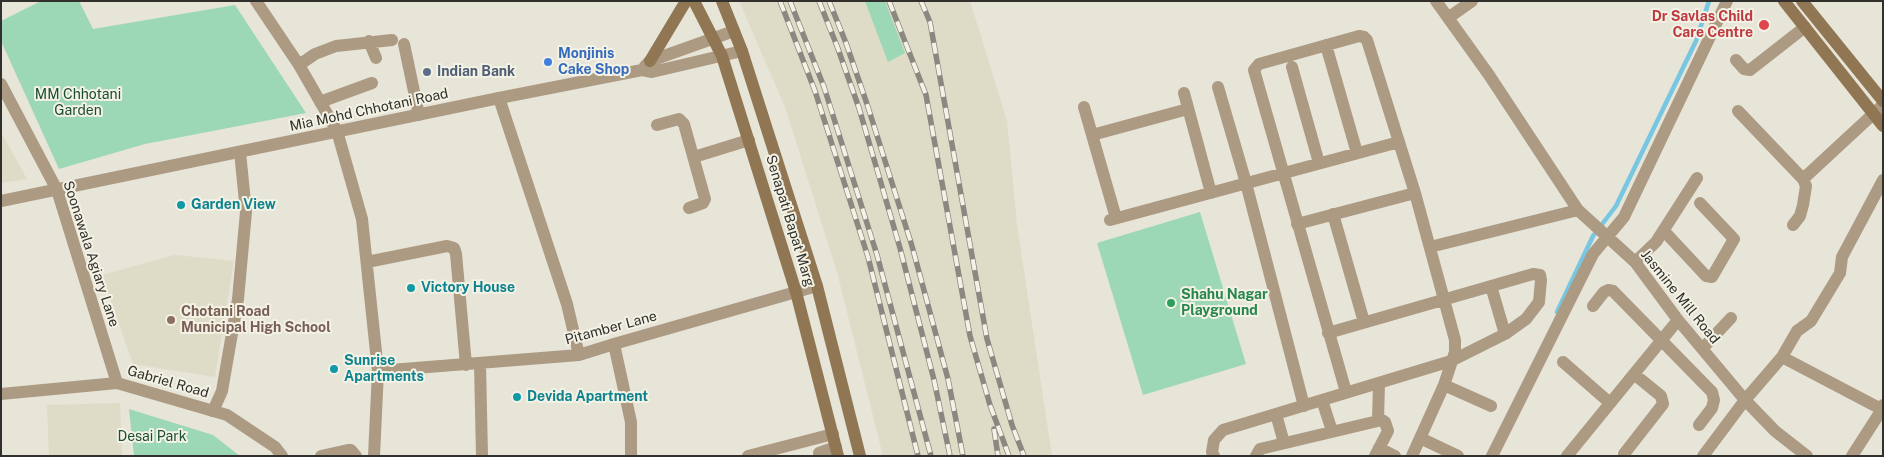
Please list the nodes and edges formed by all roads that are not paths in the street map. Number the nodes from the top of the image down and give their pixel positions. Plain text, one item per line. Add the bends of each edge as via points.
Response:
1 (256, 1) edge
2 (686, 1) edge
3 (694, 1) edge
4 (722, 1) edge
5 (1436, 1) edge
6 (1472, 1) edge
7 (1727, 1) edge
8 (1784, 1) edge
9 (1802, 1) edge
10 (1448, 18) junction
11 (1806, 28) junction
12 (734, 31) junction
13 (714, 38) junction
14 (369, 41) junction
15 (1326, 45) junction
16 (742, 51) junction
17 (722, 56) junction
18 (376, 58) dead end
19 (1736, 60) dead end
20 (299, 65) junction
21 (646, 66) junction
22 (1292, 67) dead end
23 (372, 83) dead end
24 (1, 84) edge
25 (1218, 87) dead end
26 (1184, 93) dead end
27 (499, 98) junction
28 (1883, 101) edge
29 (320, 102) junction
30 (1084, 107) dead end
31 (1188, 109) junction
32 (1878, 109) edge
33 (1738, 112) dead end
34 (419, 115) junction
35 (657, 125) dead end
36 (1883, 126) edge
37 (338, 131) junction
38 (1092, 135) junction
39 (749, 140) junction
40 (1399, 142) junction
41 (240, 152) junction
42 (1357, 153) junction
43 (694, 157) junction
44 (1319, 163) junction
45 (779, 167) junction
46 (1283, 173) junction
47 (759, 174) junction
48 (1697, 178) dead end
49 (1803, 179) junction
50 (1883, 180) edge
51 (1246, 183) junction
52 (57, 190) junction
53 (1211, 192) junction
54 (1415, 193) junction
55 (1, 201) edge
56 (1700, 203) dead end
57 (689, 208) dead end
58 (1578, 210) junction
59 (1333, 214) junction
60 (1297, 224) junction
61 (1793, 225) dead end
62 (1664, 231) junction
63 (1607, 238) junction
64 (1430, 247) junction
65 (366, 262) junction
66 (1635, 262) junction
67 (817, 286) junction
68 (1491, 286) junction
69 (796, 292) junction
70 (1443, 300) junction
71 (1594, 306) dead end
72 (1731, 318) dead end
73 (1678, 320) junction
74 (1364, 322) junction
75 (1328, 333) junction
76 (1505, 334) junction
77 (1661, 341) junction
78 (614, 344) junction
79 (1703, 348) junction
80 (579, 355) junction
81 (1782, 357) junction
82 (1451, 361) junction
83 (1564, 362) dead end
84 (480, 364) junction
85 (466, 365) junction
86 (378, 371) junction
87 (1634, 374) junction
88 (116, 383) junction
89 (1379, 383) junction
90 (1444, 385) junction
91 (1346, 392) junction
92 (1, 394) edge
93 (1322, 400) junction
94 (1746, 400) junction
95 (1610, 403) junction
96 (1304, 406) junction
97 (1491, 406) dead end
98 (1882, 408) edge
99 (213, 411) junction
100 (1276, 414) junction
101 (1378, 420) junction
102 (1699, 425) dead end
103 (1332, 432) junction
104 (832, 434) junction
105 (1420, 438) junction
106 (1284, 443) junction
107 (782, 452) edge
108 (837, 452) edge
109 (1377, 452) edge
110 (819, 453) dead end
111 (1624, 454) dead end
112 (282, 456) edge
113 (321, 456) edge
114 (356, 456) edge
115 (374, 456) edge
116 (482, 456) edge
117 (631, 456) edge
118 (748, 456) edge
119 (860, 456) edge
120 (1214, 456) edge
121 (1256, 456) edge
122 (1395, 456) edge
123 (1412, 456) edge
124 (1458, 456) edge
125 (1492, 456) edge
126 (1567, 456) edge
127 (1703, 456) edge
128 (1807, 456) edge
129 (1852, 456) edge

1 - 20 street
2 - 21 main road
3 - 13 main road, Senapati Bapat Marg
4 - 12 main road, Senapati Bapat Marg
5 - 10 street, Jasmine Mill Road
6 - 10 street
7 - 63 street via 1624,217
8 - 11 main road
9 - 28 main road
10 - 58 street, Jasmine Mill Road via 1489,74
11 - 19 street via 1750,70 1744,69
11 - 32 main road
12 - 13 street
12 - 16 main road, Senapati Bapat Marg
13 - 17 main road, Senapati Bapat Marg
13 - 21 street
14 - 18 street
14 - 20 street via 324,50
14 - 34 street via 398,42
15 - 40 street via 1359,36 1367,40
15 - 42 street
15 - 46 street via 1259,64 1254,70
16 - 17 street, Mia Mohd Chhotani Road
16 - 45 main road, Senapati Bapat Marg
17 - 21 street, Mia Mohd Chhotani Road via 652,72
17 - 39 main road, Senapati Bapat Marg
20 - 29 street
21 - 27 street, Mia Mohd Chhotani Road
22 - 44 street
23 - 29 street
24 - 52 street, Soonawala Agiary Lane
25 - 51 street
26 - 31 street
27 - 34 street, Mia Mohd Chhotani Road
27 - 80 street via 567,304
29 - 37 street
30 - 38 street
31 - 38 street
31 - 53 street
32 - 36 main road
32 - 49 street
33 - 49 street
34 - 37 street, Mia Mohd Chhotani Road
35 - 43 street via 682,121
37 - 41 street, Mia Mohd Chhotani Road
37 - 65 street via 362,219
38 - 53 street via 1113,219
39 - 43 street
39 - 47 main road, Senapati Bapat Marg
40 - 42 street
40 - 54 street
41 - 52 street, Mia Mohd Chhotani Road
41 - 99 street via 246,212 238,299 222,391
42 - 44 street
43 - 57 street via 705,199 703,203
44 - 46 street
45 - 47 main road
45 - 67 main road, Senapati Bapat Marg
46 - 51 street
46 - 60 street
47 - 69 main road, Senapati Bapat Marg
48 - 62 street
49 - 61 street via 1806,186 1803,205
50 - 81 street via 1842,256 1840,273 1811,321 1797,331
51 - 53 street
51 - 96 street
52 - 55 street, Mia Mohd Chhotani Road
52 - 88 street, Soonawala Agiary Lane
54 - 59 street
54 - 64 street
56 - 62 street via 1734,239 1712,277 1706,276
58 - 63 street, Jasmine Mill Road
58 - 64 street
59 - 60 street
59 - 74 street
60 - 75 street
62 - 66 street
63 - 66 street, Jasmine Mill Road
63 - 125 street via 1593,254
64 - 70 street
65 - 85 street via 447,246 454,248
65 - 86 street
66 - 73 street, Jasmine Mill Road
67 - 69 street, Pitamber Lane
67 - 119 main road, Senapati Bapat Marg
68 - 70 street
68 - 76 street
68 - 76 street via 1532,274 1540,275 1539,302 1526,319
69 - 78 street, Pitamber Lane
69 - 104 main road, Senapati Bapat Marg
70 - 74 street
70 - 82 street via 1455,340
71 - 77 street via 1604,292 1613,290
72 - 79 street
73 - 77 street
73 - 79 street, Jasmine Mill Road
74 - 75 street
75 - 91 street
76 - 82 street
77 - 87 street
77 - 102 street via 1715,396 1712,408
78 - 80 street, Pitamber Lane
78 - 117 street via 632,422
79 - 94 street, Jasmine Mill Road
80 - 84 street, Pitamber Lane
81 - 94 street
81 - 98 street
82 - 89 street
82 - 90 street
83 - 95 street
84 - 85 street, Pitamber Lane
84 - 116 street
85 - 86 street, Pitamber Lane
86 - 115 street
87 - 95 street
87 - 111 street via 1661,396 1663,404
88 - 92 street, Gabriel Road
88 - 99 street, Gabriel Road
89 - 91 street
89 - 101 street
90 - 97 street
90 - 105 street
91 - 93 street
93 - 96 street
93 - 103 street
94 - 127 street
94 - 128 street, Jasmine Mill Road via 1776,431
95 - 126 street
96 - 100 street
98 - 129 street
99 - 112 street, Gabriel Road via 227,415 275,447
100 - 106 street
100 - 120 street via 1223,430 1214,440
101 - 103 street
101 - 109 street via 1385,422 1388,431
103 - 106 street
104 - 107 street
104 - 108 main road, Senapati Bapat Marg
105 - 123 street
105 - 124 street
106 - 121 street via 1260,450
107 - 118 street
108 - 110 street
109 - 122 street
113 - 114 street via 348,450

